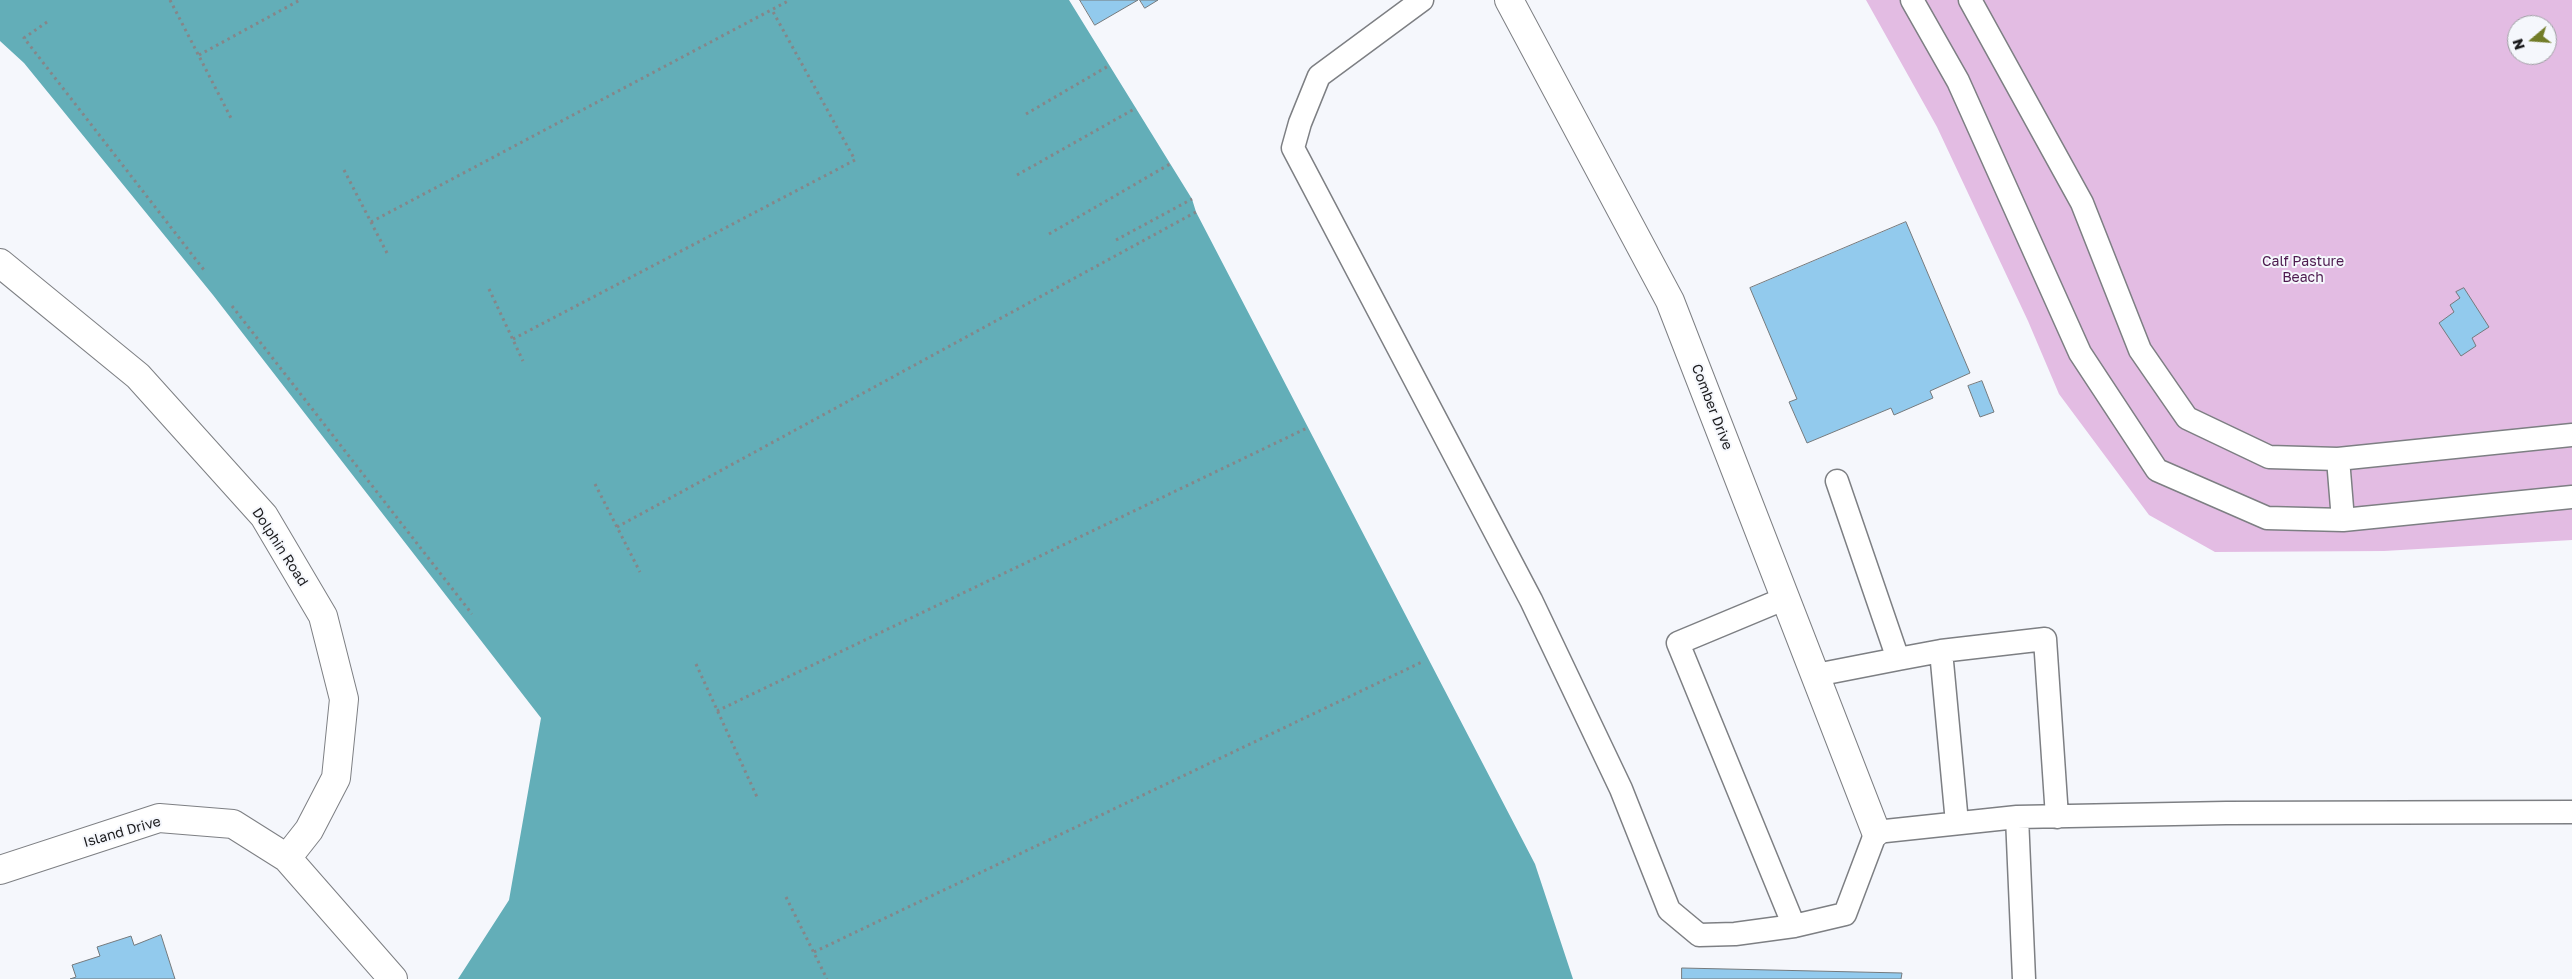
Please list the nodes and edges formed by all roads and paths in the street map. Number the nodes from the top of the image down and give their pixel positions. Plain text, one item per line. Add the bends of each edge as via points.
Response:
1 (170, 0) edge
2 (300, 0) edge
3 (790, 0) edge
4 (1422, 0) edge
5 (1508, 0) edge
6 (1912, 0) edge
7 (1970, 0) edge
8 (772, 10) junction
9 (47, 22) dead end
10 (199, 55) junction
11 (1110, 65) dead end
12 (1136, 108) dead end
13 (1026, 114) dead end
14 (232, 120) dead end
15 (1170, 164) dead end
16 (344, 170) dead end
17 (1017, 175) dead end
18 (1192, 199) dead end
19 (1196, 212) dead end
20 (371, 222) junction
21 (1049, 234) dead end
22 (1116, 240) dead end
23 (388, 255) dead end
24 (0, 263) edge
25 (204, 270) dead end
26 (489, 289) dead end
27 (232, 306) dead end
28 (512, 339) junction
29 (523, 361) dead end
30 (1308, 428) dead end
31 (2572, 436) edge
32 (2338, 459) junction
33 (1837, 481) dead end
34 (595, 484) dead end
35 (2572, 496) edge
36 (2343, 520) junction
37 (617, 526) junction
38 (640, 572) dead end
39 (1786, 598) junction
40 (472, 614) dead end
41 (1941, 651) junction
42 (1898, 658) junction
43 (1424, 661) dead end
44 (696, 664) dead end
45 (1816, 675) junction
46 (717, 711) junction
47 (757, 797) dead end
48 (2572, 812) edge
49 (2017, 817) junction
50 (2057, 817) junction
51 (1957, 823) junction
52 (1876, 832) junction
53 (286, 858) junction
54 (0, 870) edge
55 (786, 897) dead end
56 (1794, 926) junction
57 (814, 952) junction
58 (393, 979) edge
59 (827, 979) edge
60 (2024, 979) edge

1 - 10 path
2 - 10 path
3 - 8 path
4 - 56 lane via 1319,76 1293,148 1531,600 1621,789 1669,910 1699,934 1735,934
5 - 39 street, Comber Drive via 1670,301
6 - 36 lane via 1958,81 2080,354 2157,470 2267,518
7 - 32 lane via 2082,203 2140,350 2187,418 2269,458
8 - 20 path
8 - 28 path via 855,160
9 - 25 path via 24,38
10 - 14 path
11 - 13 path
12 - 17 path
15 - 21 path
16 - 20 path
18 - 22 path
19 - 37 path
20 - 23 path
24 - 53 street, Dolphin Road via 138,376 264,516 323,616 344,699 336,778 309,830
26 - 28 path
27 - 40 path
28 - 29 path
30 - 46 path
31 - 32 lane
32 - 36 lane
33 - 42 lane
34 - 37 path
35 - 36 lane
37 - 38 path
39 - 45 street, Comber Drive
39 - 56 lane via 1678,643
41 - 42 lane
41 - 50 lane via 2045,640
41 - 51 lane
42 - 45 lane
43 - 57 path
44 - 46 path
45 - 52 street, Comber Drive
46 - 47 path
48 - 50 lane
49 - 50 lane
49 - 51 lane
49 - 60 lane
51 - 52 lane
52 - 56 lane via 1845,914
53 - 54 street, Island Drive via 233,824 159,818
53 - 58 street, Island Drive
55 - 57 path
57 - 59 path

